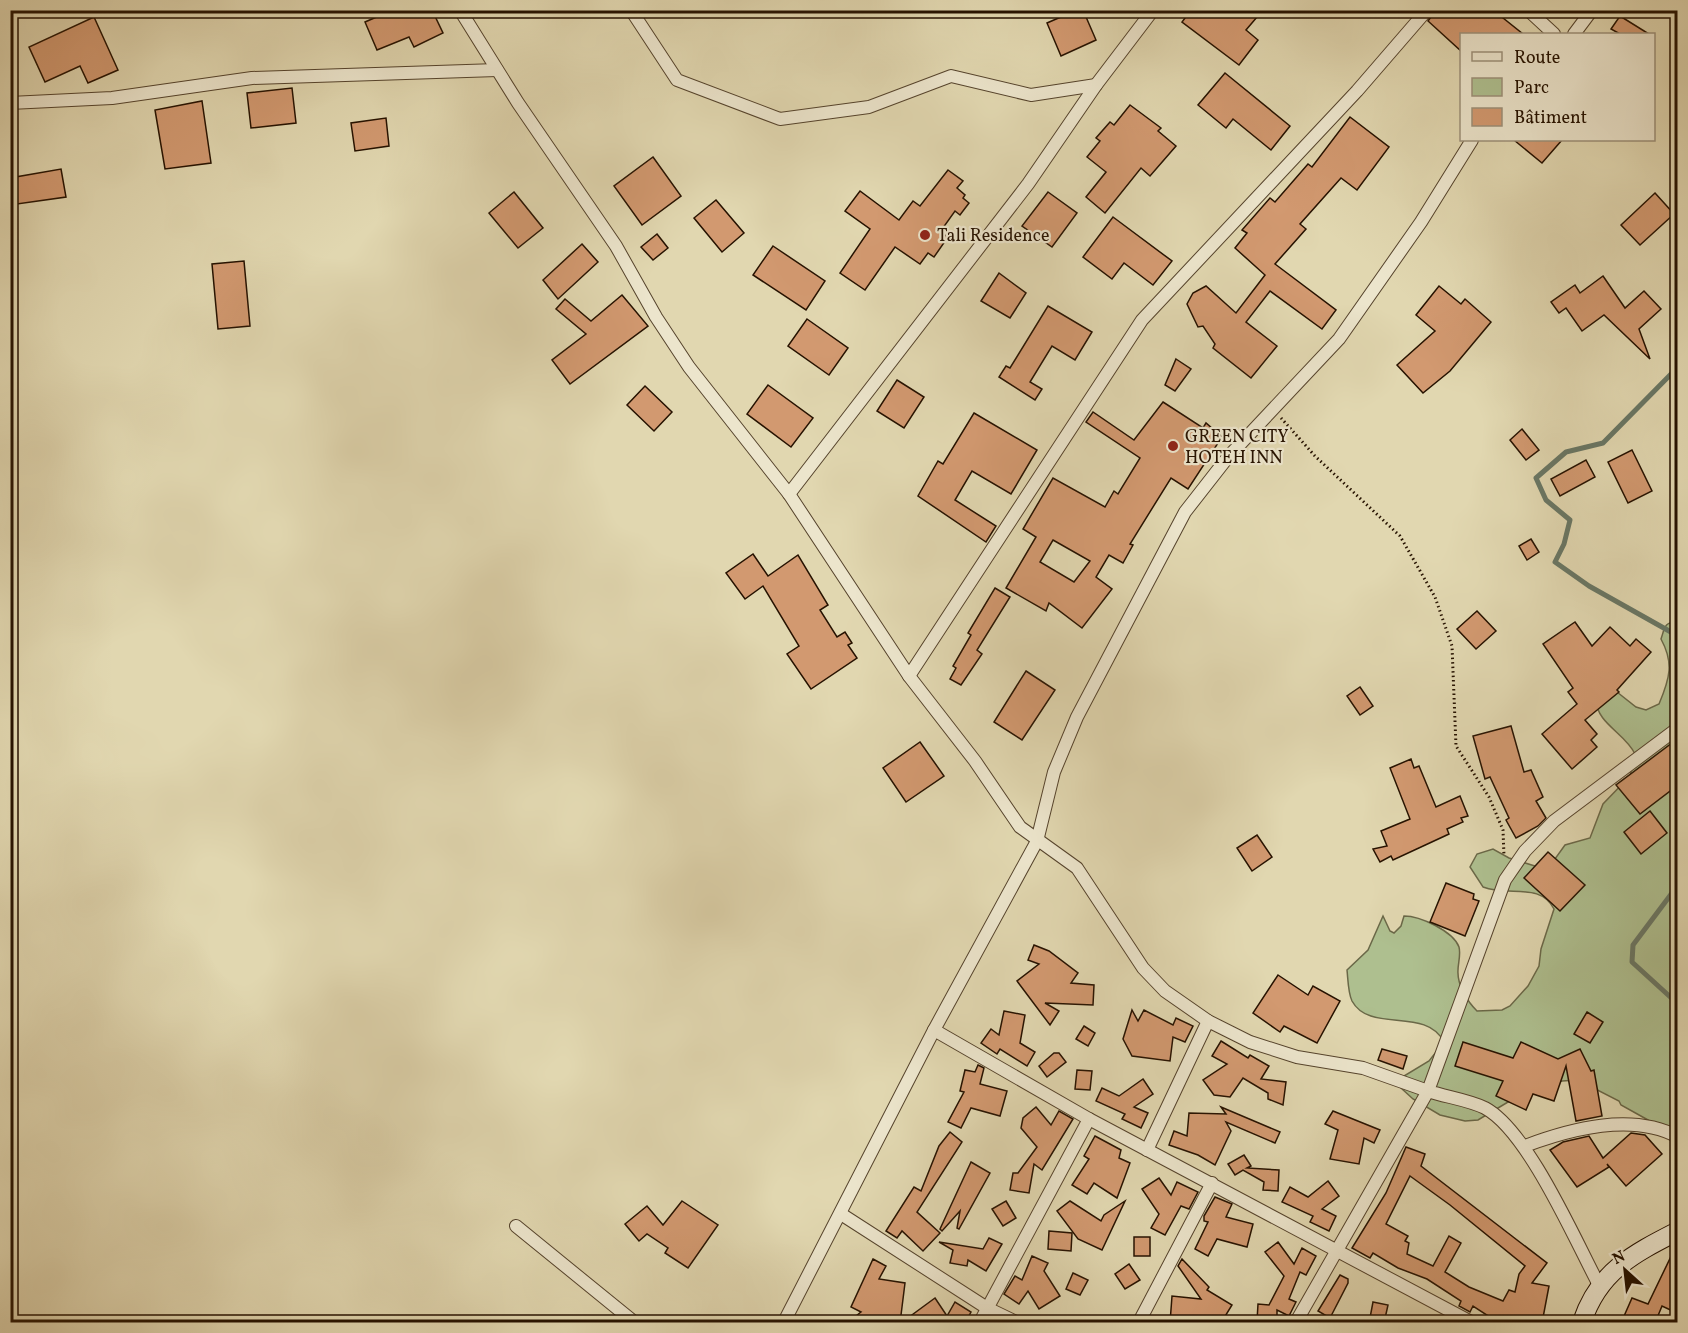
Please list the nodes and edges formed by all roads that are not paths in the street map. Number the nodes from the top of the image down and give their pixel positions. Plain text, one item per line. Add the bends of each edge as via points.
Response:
1 (460, 10) edge
2 (631, 10) edge
3 (1153, 10) edge
4 (1427, 10) edge
5 (1528, 10) edge
6 (1592, 10) edge
7 (1553, 33) edge
8 (1575, 33) edge
9 (497, 70) junction
10 (1096, 85) junction
11 (10, 103) edge
12 (1471, 141) edge
13 (789, 494) junction
14 (909, 676) junction
15 (1677, 728) edge
16 (1037, 841) junction
17 (1208, 1021) junction
18 (934, 1030) junction
19 (1428, 1091) junction
20 (1089, 1119) junction
21 (1677, 1137) edge
22 (1524, 1146) junction
23 (1147, 1150) junction
24 (1212, 1183) junction
25 (841, 1214) junction
26 (516, 1226) dead end
27 (1677, 1231) edge
28 (1336, 1250) junction
29 (1599, 1285) junction
30 (987, 1308) junction
31 (634, 1323) edge
32 (784, 1323) edge
33 (980, 1323) edge
34 (1016, 1323) edge
35 (1139, 1323) edge
36 (1296, 1323) edge
37 (1471, 1323) edge
38 (1582, 1323) edge

1 - 9 street
2 - 10 street via 677,80 780,119 869,107 951,76 1031,95
3 - 10 street
4 - 14 street via 1358,91 1142,320
5 - 7 street
6 - 8 street
9 - 11 street via 252,78 112,98
9 - 13 street via 616,246 689,368
10 - 13 street via 1028,184
12 - 16 street via 1339,339 1228,457 1180,522 1077,717 1054,772
13 - 14 street
14 - 16 street via 1020,827
15 - 19 street via 1554,821 1525,851 1505,880
16 - 17 street via 1077,868 1143,968 1165,991
16 - 18 street
17 - 19 street via 1297,1057 1363,1068
17 - 23 street
18 - 20 street
18 - 25 street
19 - 22 street via 1485,1108 1508,1125
19 - 28 street
20 - 23 street
20 - 30 street
21 - 22 street via 1636,1125 1573,1130
22 - 29 street
23 - 24 street
24 - 28 street
24 - 35 street
25 - 30 street
25 - 32 street
26 - 31 street
27 - 29 street via 1619,1265
28 - 36 street
28 - 37 street
29 - 38 street
30 - 33 street
30 - 34 street

